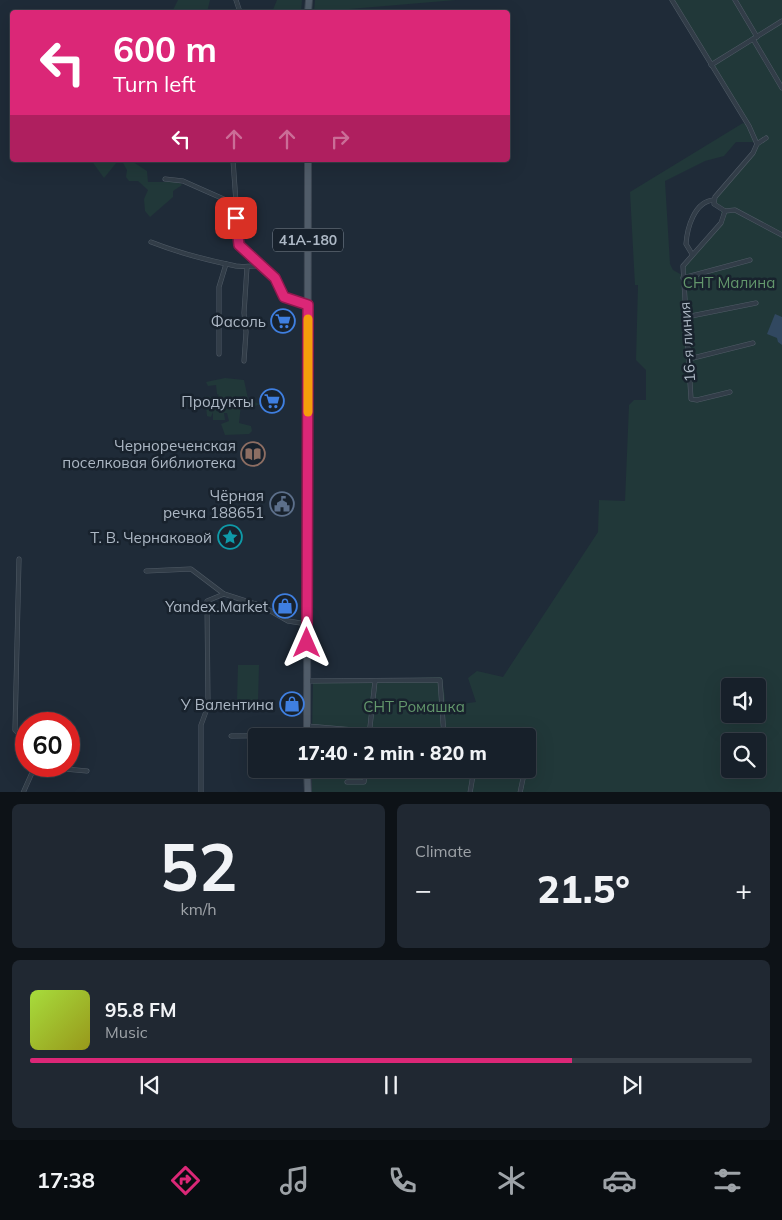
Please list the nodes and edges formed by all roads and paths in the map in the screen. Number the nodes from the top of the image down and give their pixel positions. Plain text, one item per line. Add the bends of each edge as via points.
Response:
1 (672, 0) edge
2 (735, 0) edge
3 (782, 21) edge
4 (755, 38) junction
5 (711, 65) junction
6 (782, 88) edge
7 (766, 138) dead end
8 (757, 144) junction
9 (234, 162) edge
10 (308, 162) edge
11 (165, 178) dead end
12 (714, 200) junction
13 (235, 204) junction
14 (725, 211) junction
15 (782, 235) edge
16 (151, 242) dead end
17 (692, 254) junction
18 (750, 260) dead end
19 (226, 264) junction
20 (258, 265) junction
21 (246, 267) junction
22 (683, 278) junction
23 (756, 303) dead end
24 (308, 305) junction
25 (686, 317) junction
26 (753, 343) dead end
27 (219, 354) dead end
28 (689, 359) junction
29 (244, 361) dead end
30 (730, 392) dead end
31 (19, 559) dead end
32 (146, 571) dead end
33 (224, 594) junction
34 (307, 624) junction
35 (308, 681) junction
36 (375, 681) junction
37 (15, 712) edge
38 (307, 726) joint
39 (338, 728) edge
40 (370, 728) edge
41 (443, 728) edge
42 (232, 736) dead end
43 (248, 736) edge
44 (80, 770) edge
45 (87, 771) dead end
46 (29, 777) edge
47 (308, 778) edge
48 (365, 778) edge
49 (472, 778) edge
50 (523, 778) edge
51 (348, 782) dead end
52 (23, 792) edge
53 (201, 792) edge
54 (308, 792) edge
55 (470, 792) edge
56 (520, 792) edge

1 - 5 street
2 - 4 street
3 - 4 street
4 - 5 street
4 - 6 street
5 - 8 street
7 - 8 street
8 - 12 street
9 - 13 street
10 - 24 main road, 41А-180
11 - 13 street via 183,180
12 - 14 street via 714,204
12 - 17 street via 709,200 690,220 686,244
13 - 20 street via 239,245
14 - 15 street via 735,210
14 - 17 street, 16-я линия via 721,223
16 - 19 street via 189,256
17 - 22 street, 16-я линия via 682,266
18 - 22 street
19 - 21 street
19 - 27 street via 219,287
20 - 21 street
20 - 24 street via 275,278 284,297
21 - 29 street
22 - 25 street, 16-я линия
23 - 25 street
24 - 34 main road, 41А-180
25 - 28 street, 16-я линия
26 - 28 street
28 - 30 street, 16-я линия via 691,399
31 - 37 street
32 - 33 street via 191,569
33 - 34 street via 262,606 288,621
33 - 53 street via 208,602 208,706 201,725
34 - 35 main road, 41А-180
35 - 36 street
35 - 38 main road, 41А-180
36 - 40 street
36 - 41 street via 440,680
38 - 39 street
42 - 43 street
44 - 45 street
46 - 52 street
47 - 54 main road
48 - 51 street via 364,782
49 - 55 street
50 - 56 street

